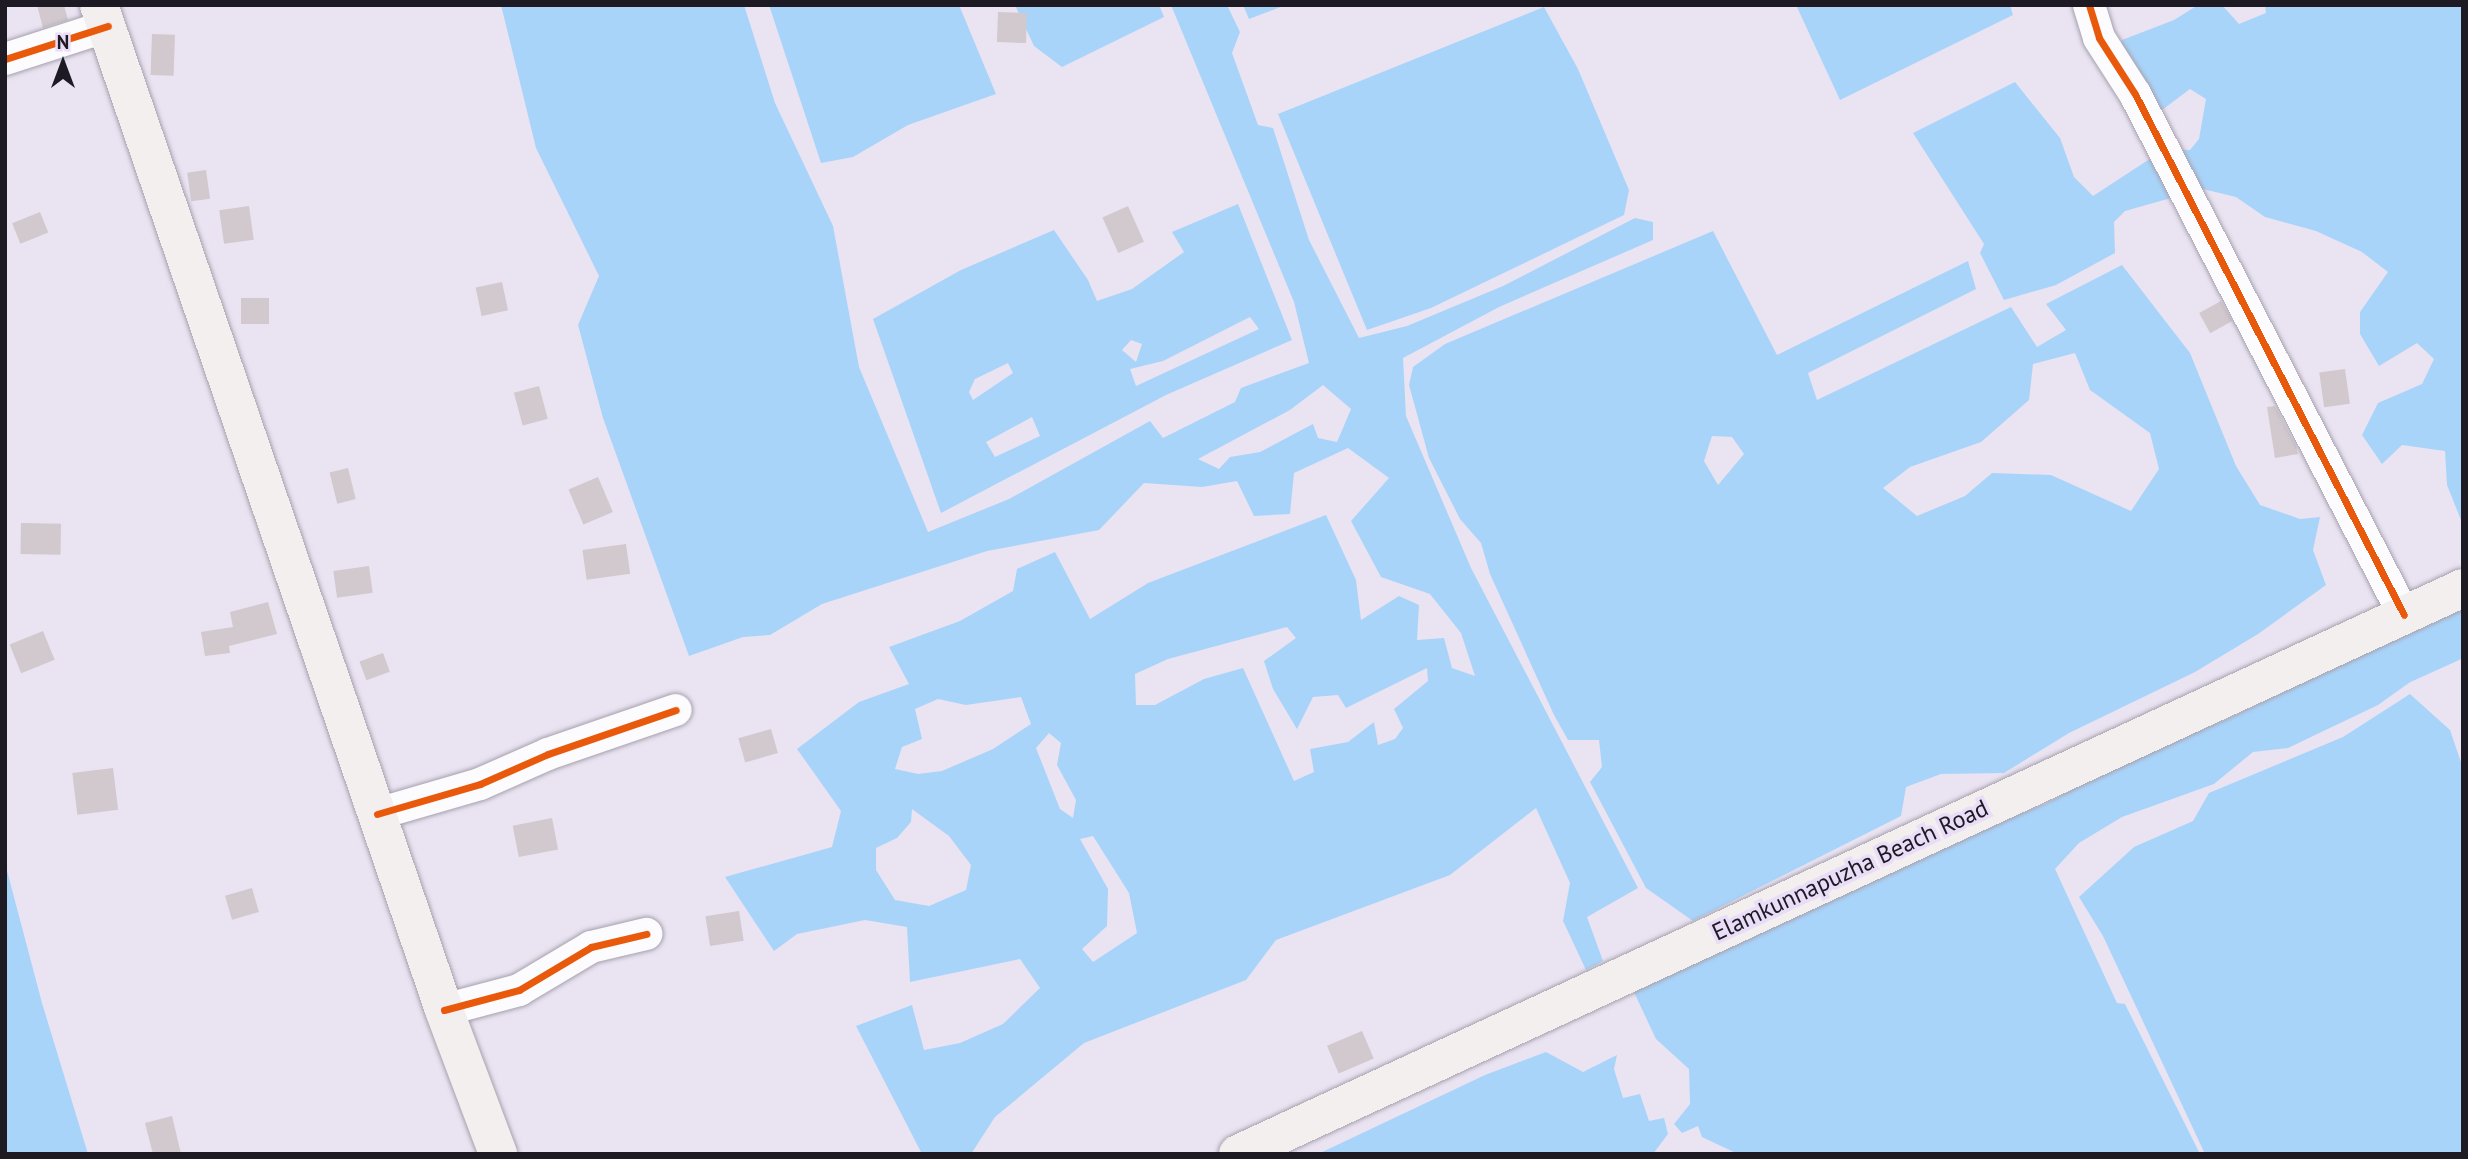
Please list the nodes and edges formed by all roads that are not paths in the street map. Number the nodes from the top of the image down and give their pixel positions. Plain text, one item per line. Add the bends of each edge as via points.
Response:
1 (2089, 5) edge
2 (103, 16) edge
3 (5, 59) edge
4 (2463, 588) edge
5 (2404, 615) junction
6 (676, 710) dead end
7 (377, 814) junction
8 (646, 934) dead end
9 (444, 1010) junction
10 (498, 1154) edge
11 (1238, 1154) edge

1 - 5 street via 2098,38 2158,136
2 - 3 street
2 - 7 main road
4 - 5 main road, Elamkunnapuzha Beach Road
5 - 11 main road, Elamkunnapuzha Beach Road
6 - 7 street via 548,754 480,784
7 - 9 main road
8 - 9 street via 590,947 519,990
9 - 10 main road

